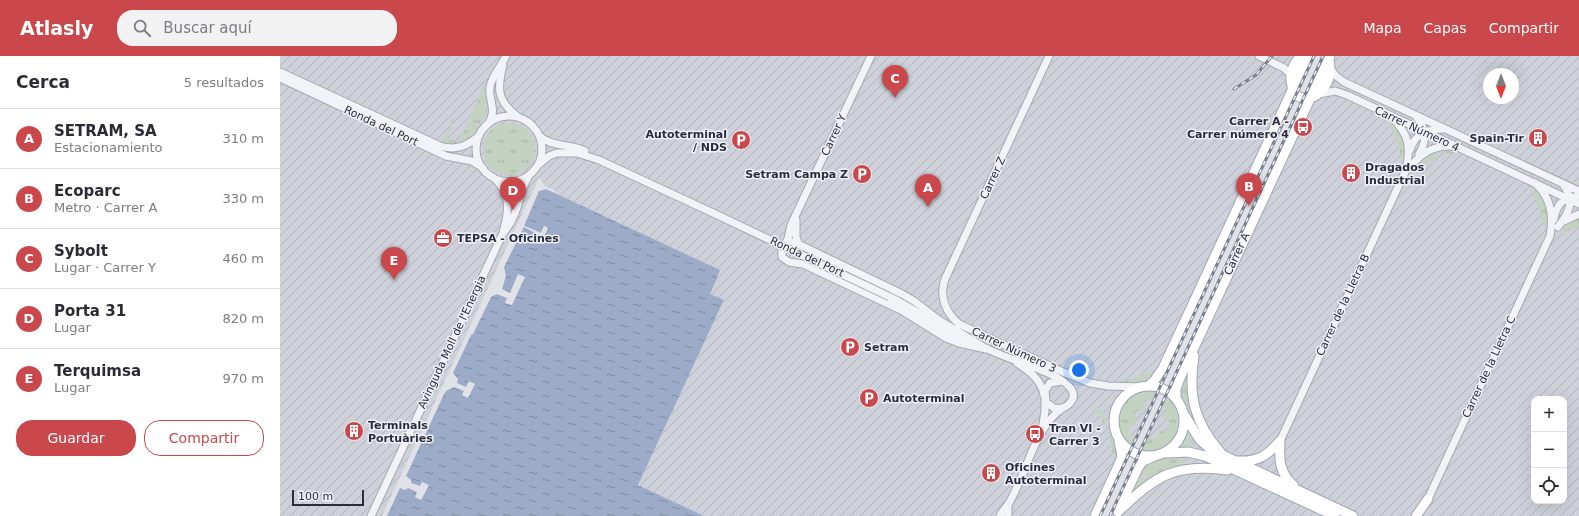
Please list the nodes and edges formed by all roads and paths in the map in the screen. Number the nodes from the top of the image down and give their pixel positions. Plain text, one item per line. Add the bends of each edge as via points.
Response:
1 (871, 56) edge
2 (1049, 56) edge
3 (1259, 56) edge
4 (1301, 56) edge
5 (1308, 56) edge
6 (1329, 57) edge
7 (505, 58) edge
8 (1330, 68) junction
9 (280, 72) edge
10 (1291, 75) junction
11 (280, 78) edge
12 (1293, 89) junction
13 (1318, 94) junction
14 (1310, 99) junction
15 (1414, 115) junction
16 (518, 117) junction
17 (1392, 117) junction
18 (488, 125) junction
19 (1446, 129) junction
20 (1424, 132) junction
21 (539, 135) junction
22 (479, 136) junction
23 (1454, 146) junction
24 (1410, 154) junction
25 (1417, 158) junction
26 (599, 160) junction
27 (483, 168) junction
28 (533, 170) junction
29 (1406, 170) junction
30 (493, 177) junction
31 (1535, 183) junction
32 (1562, 183) junction
33 (1579, 191) edge
34 (1579, 196) edge
35 (1569, 199) junction
36 (1579, 204) edge
37 (797, 214) junction
38 (1579, 214) edge
39 (1555, 226) junction
40 (503, 233) junction
41 (785, 244) junction
42 (799, 245) junction
43 (791, 262) junction
44 (943, 301) joint
45 (1195, 346) junction
46 (986, 349) junction
47 (1012, 360) junction
48 (1062, 381) junction
49 (1146, 386) junction
50 (1044, 396) junction
51 (1176, 398) junction
52 (1065, 407) junction
53 (1183, 413) junction
54 (1042, 433) junction
55 (1119, 440) junction
56 (1280, 441) junction
57 (1164, 454) junction
58 (1154, 456) junction
59 (1225, 456) junction
60 (1234, 460) junction
61 (1237, 471) junction
62 (1299, 491) junction
63 (1428, 499) junction
64 (1008, 504) junction
65 (1117, 514) edge
66 (371, 516) edge
67 (1000, 516) edge
68 (1008, 516) edge
69 (1095, 516) edge
70 (1335, 516) edge
71 (1353, 516) edge
72 (1416, 516) edge
73 (1424, 516) edge

1 - 37 street, Carrer Y
2 - 44 street, Carrer Z via 945,279 942,289
3 - 10 street via 1284,68
4 - 10 main road
5 - 12 main road
6 - 8 main road
6 - 14 main road
7 - 16 street via 499,79 500,96 505,106
7 - 18 street via 490,86 493,109
8 - 13 main road via 1327,82
8 - 15 street, Carrer Número 4 via 1332,73 1344,82
9 - 22 street, Ronda del Port via 445,148 464,146
10 - 12 main road
11 - 27 street, Ronda del Port via 442,155 472,161
12 - 14 main road via 1298,97
12 - 49 main road, Carrer A via 1164,366 1154,381
13 - 14 main road
13 - 17 street, Carrer Número 4 via 1340,92
14 - 45 main road, Carrer A
15 - 19 street, Carrer Número 4
15 - 20 street
16 - 18 street via 501,117
16 - 21 street via 529,123
17 - 20 street, Carrer Número 4
17 - 24 street via 1404,130
18 - 22 street
19 - 20 street
19 - 32 street, Carrer Número 4
20 - 23 street, Carrer Número 4
20 - 24 street via 1414,139
20 - 25 street via 1424,145
21 - 26 street via 546,142 580,148
21 - 28 street via 541,154
22 - 27 street via 477,156
23 - 25 street via 1430,149
23 - 31 street, Carrer Número 4
24 - 29 street
25 - 29 street
26 - 28 street via 577,153 562,152 549,156
26 - 46 street, Ronda del Port, bridge via 911,307 946,332
27 - 30 street
28 - 30 street via 520,180 506,182
28 - 40 street via 524,185 513,220
29 - 56 street, Carrer de la Lletra B
30 - 40 street via 503,188 507,200 508,213
31 - 35 street, Carrer Número 4
31 - 39 street via 1548,200
32 - 33 street, Carrer Número 4
32 - 35 street
34 - 35 street
35 - 36 street, Carrer Número 4
35 - 39 street via 1567,214
35 - 39 street via 1557,207
37 - 41 street, Carrer Y
37 - 42 street via 795,231
38 - 39 street
39 - 63 street, Carrer de la Lletra C
40 - 66 street, Avinguda Moll de l'Energia
41 - 42 street via 791,242
41 - 43 street via 782,257
42 - 43 street via 800,255 797,260
42 - 46 street via 902,294
43 - 46 street via 803,264 901,310 953,342
44 - 49 street, Carrer Número 3 via 950,315 959,324 1060,371 1099,385
45 - 51 main road, Carrer A via 1177,386
45 - 59 main road via 1191,383 1194,408 1204,431
46 - 47 street, Ronda del Port
47 - 48 street via 1028,364
47 - 50 street, Carrer Número 3 via 1035,377
48 - 50 street via 1050,383
48 - 52 street via 1069,385 1073,394
49 - 51 main road via 1164,389
49 - 55 main road via 1127,393 1117,406 1113,420
50 - 52 street via 1048,405 1054,408
50 - 54 street
51 - 53 main road
52 - 54 street via 1057,412
53 - 57 main road via 1184,428 1181,438
53 - 59 main road via 1195,434 1205,445
54 - 64 street
55 - 58 main road via 1126,449 1135,454
55 - 69 main road via 1122,455 1120,462
56 - 60 main road via 1262,458 1250,461
56 - 62 main road via 1279,462 1282,472
57 - 58 main road
57 - 61 main road via 1184,451 1197,453
58 - 65 main road via 1143,461 1138,468
59 - 60 main road
60 - 62 main road
61 - 65 main road via 1202,467 1170,473 1152,482
61 - 70 main road
62 - 71 main road
63 - 72 main road
63 - 73 main road
64 - 67 street
64 - 68 street

